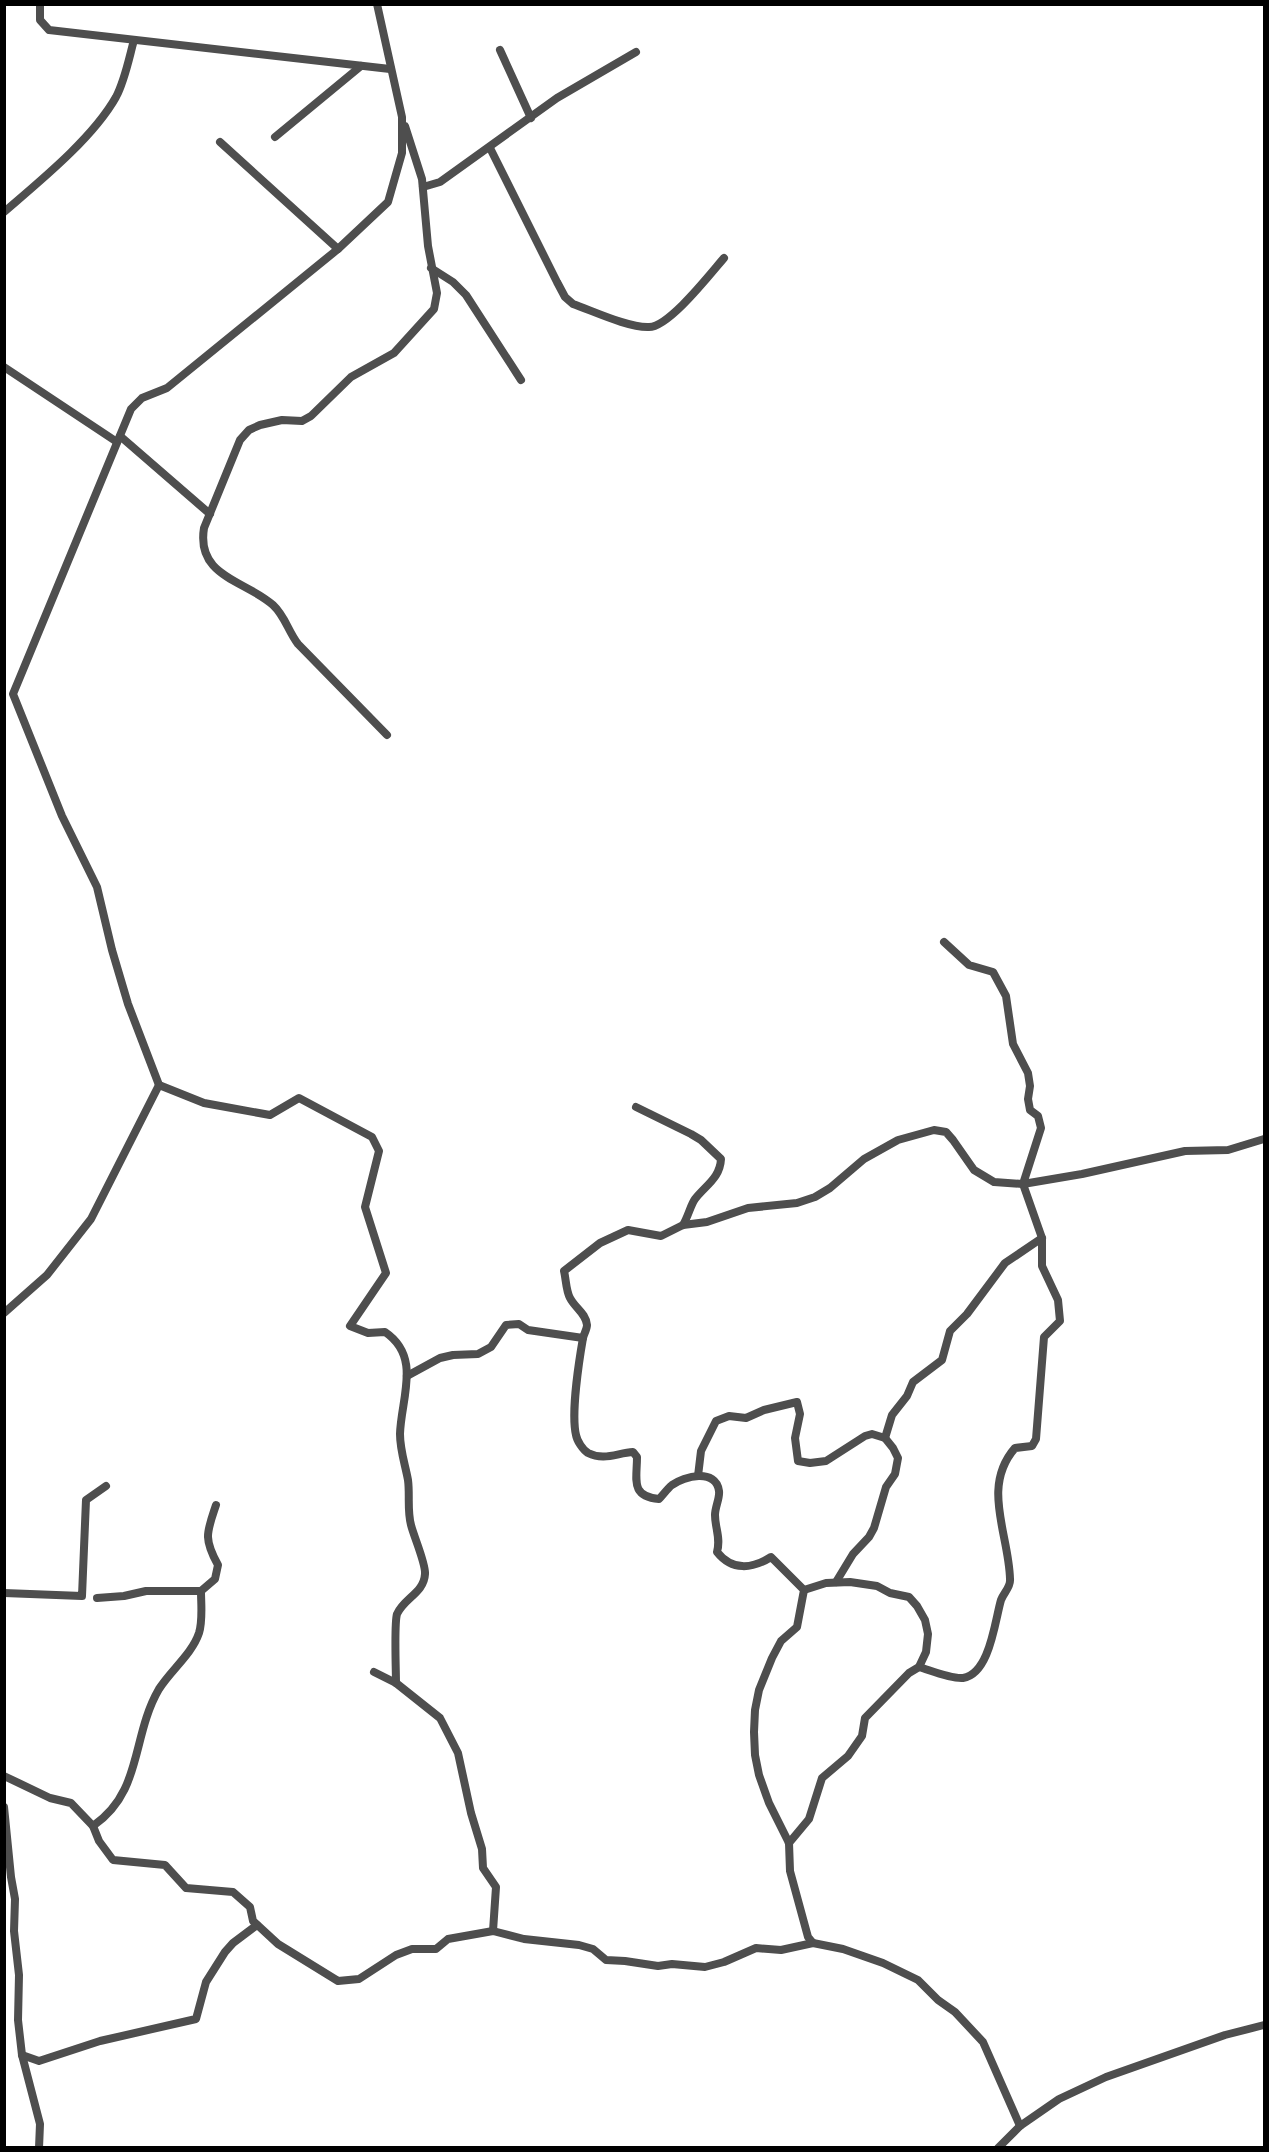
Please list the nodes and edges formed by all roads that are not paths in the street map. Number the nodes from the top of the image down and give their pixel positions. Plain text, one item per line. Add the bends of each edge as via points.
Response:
1 (40, 4) edge
2 (377, 4) edge
3 (134, 40) junction
4 (500, 50) dead end
5 (636, 52) dead end
6 (361, 66) junction
7 (390, 69) junction
8 (402, 117) junction
9 (531, 118) junction
10 (274, 137) dead end
11 (220, 142) dead end
12 (490, 148) junction
13 (423, 187) junction
14 (4, 212) edge
15 (338, 249) junction
16 (724, 258) dead end
17 (431, 268) junction
18 (4, 367) edge
19 (521, 381) dead end
20 (118, 439) junction
21 (210, 514) junction
22 (387, 735) dead end
23 (944, 942) dead end
24 (159, 1085) junction
25 (636, 1107) dead end
26 (1264, 1139) edge
27 (1023, 1184) junction
28 (683, 1225) junction
29 (1042, 1238) junction
30 (4, 1313) edge
31 (583, 1338) junction
32 (407, 1376) junction
33 (885, 1438) junction
34 (698, 1476) junction
35 (106, 1486) dead end
36 (216, 1505) dead end
37 (836, 1582) junction
38 (804, 1590) junction
39 (201, 1591) junction
40 (4, 1593) edge
41 (97, 1598) dead end
42 (919, 1667) junction
43 (374, 1672) dead end
44 (396, 1683) junction
45 (4, 1776) edge
46 (4, 1807) edge
47 (93, 1826) junction
48 (789, 1843) junction
49 (256, 1925) junction
50 (493, 1931) junction
51 (813, 1943) junction
52 (1264, 2025) edge
53 (22, 2055) junction
54 (1020, 2126) junction
55 (39, 2148) edge
56 (998, 2148) edge

1 - 3 street via 40,20 49,30
2 - 7 street
3 - 6 street
3 - 14 street via 117,94 103,118
4 - 9 street
5 - 9 street via 557,98
6 - 7 street
6 - 10 street
7 - 8 street
8 - 13 street
8 - 15 street via 402,153 388,202
9 - 12 street
11 - 15 street
12 - 13 street via 440,182
12 - 16 street via 557,282 573,304 636,326 651,327 669,319
13 - 17 street
15 - 20 street via 167,388 142,398 131,409
17 - 19 street via 466,295
17 - 21 street via 437,292 434,309 394,353 351,377 311,416 249,430 240,440
18 - 20 street
20 - 21 street
20 - 24 street via 13,694 62,816 97,887 128,1004
21 - 22 street via 202,539 216,570 282,614 298,644
23 - 27 street via 969,965 993,972 1006,996 1013,1044 1028,1073 1030,1110 1038,1116 1041,1128
24 - 30 street via 91,1220 47,1275
24 - 32 street via 204,1103 270,1115 299,1098 372,1137 379,1151 365,1207 386,1273 350,1326 385,1332 393,1338 408,1363
25 - 28 street via 696,1137 722,1159 718,1174 693,1201
26 - 27 street via 1228,1150 1185,1151
27 - 28 street via 994,1182 974,1170 946,1132 934,1130 898,1140 864,1159 815,1197 797,1203 747,1208 707,1222
27 - 29 street
28 - 31 street via 661,1236 628,1230 600,1243 564,1271 569,1298 587,1325
29 - 33 street via 1005,1263 950,1331 942,1360 914,1382 892,1415
29 - 42 street via 1042,1266 1058,1300 1060,1321 1044,1337 1036,1440 1032,1446 1015,1448 1001,1470 999,1510 1011,1583 974,1675 962,1678
31 - 32 street via 519,1324 506,1325 491,1347 478,1354 440,1358
31 - 34 street via 575,1418 576,1436 582,1447 599,1456 633,1452 637,1457 636,1486 646,1498 659,1499 672,1485
32 - 44 street via 401,1452 408,1482 408,1512 425,1570 424,1583 397,1615
33 - 34 street via 872,1434 826,1461 798,1461 797,1402 746,1418 729,1416 716,1421 701,1451
33 - 37 street via 898,1458 895,1474 886,1487 874,1528
34 - 38 street via 714,1481 719,1491 715,1516 720,1542 717,1552 724,1560 745,1567 759,1565 771,1557
35 - 40 street via 86,1500 82,1596
36 - 39 street via 207,1533 218,1565 215,1579
37 - 38 street
37 - 42 street via 877,1586 913,1601 925,1620 928,1634
38 - 48 street via 797,1627 781,1641 772,1658 754,1710 754,1755 759,1775
39 - 41 street via 146,1591
39 - 47 street via 198,1634 158,1691 122,1797 108,1816
42 - 48 street via 865,1718 862,1736 848,1756 822,1778 808,1819
43 - 44 street
44 - 50 street via 440,1718 458,1753 483,1868 496,1887
45 - 47 street via 50,1798 71,1803
46 - 53 street via 15,1899
47 - 49 street via 113,1860 165,1866 186,1888 233,1892 250,1907
48 - 51 street via 790,1871 800,1914
49 - 50 street via 278,1944 338,1981 359,1980 412,1949 436,1949 448,1939
49 - 53 street via 233,1943 206,1982 196,2019 100,2041 39,2061
50 - 51 street via 579,1945 593,1949 606,1960 658,1966 705,1967 756,1948 781,1950
51 - 54 street via 883,1963 918,1980 955,2012 983,2042
52 - 54 street via 1106,2077 1059,2099
53 - 55 street via 40,2124
54 - 56 street

